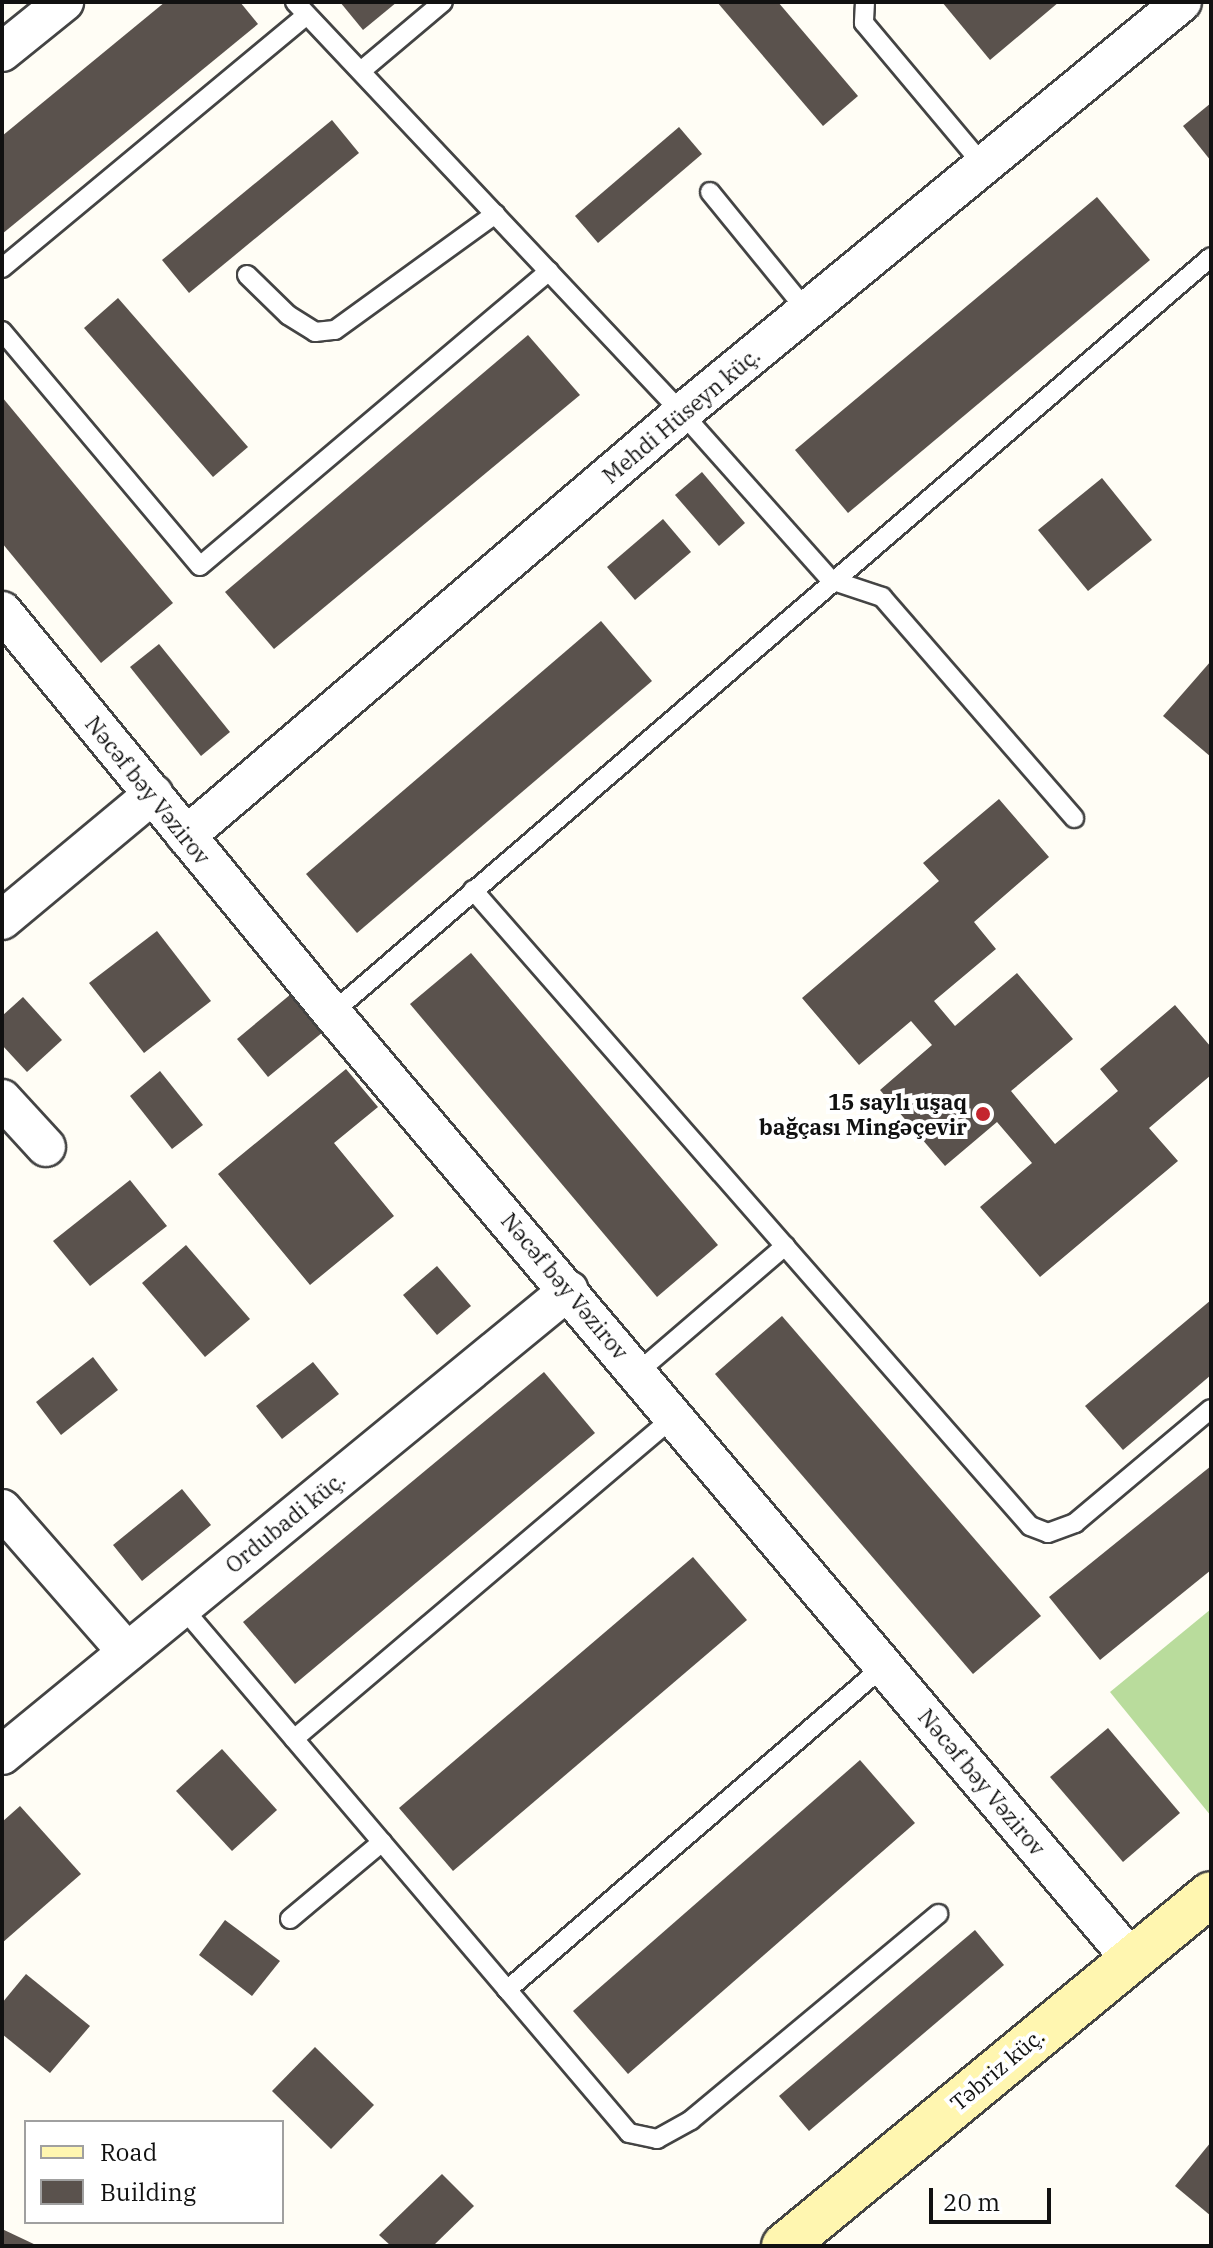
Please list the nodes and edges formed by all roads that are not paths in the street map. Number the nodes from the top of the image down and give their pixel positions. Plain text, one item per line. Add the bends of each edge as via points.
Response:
1 (64, 2) edge
2 (443, 2) edge
3 (865, 2) edge
4 (1182, 2) edge
5 (301, 8) edge
6 (2, 52) edge
7 (361, 71) junction
8 (983, 165) junction
9 (710, 192) dead end
10 (495, 214) junction
11 (1211, 257) edge
12 (2, 268) edge
13 (549, 271) junction
14 (247, 275) dead end
15 (807, 311) junction
16 (2, 331) edge
17 (682, 413) junction
18 (831, 580) junction
19 (2, 611) edge
20 (153, 794) junction
21 (1074, 818) dead end
22 (186, 836) junction
23 (473, 890) junction
24 (2, 920) edge
25 (332, 1013) junction
26 (2, 1099) edge
27 (46, 1147) dead end
28 (785, 1246) junction
29 (569, 1290) junction
30 (638, 1372) junction
31 (1211, 1409) edge
32 (675, 1416) junction
33 (2, 1509) edge
34 (182, 1607) junction
35 (127, 1652) junction
36 (884, 1666) junction
37 (294, 1739) junction
38 (2, 1755) edge
39 (382, 1842) junction
40 (1211, 1894) edge
41 (938, 1914) dead end
42 (290, 1919) dead end
43 (1131, 1959) junction
44 (507, 1990) junction
45 (784, 2246) edge

1 - 6 street
2 - 7 lane
3 - 8 lane via 864,23
4 - 8 street, Mehdi Hüseyn küç.
5 - 7 lane
5 - 12 lane
7 - 10 lane
8 - 15 street, Mehdi Hüseyn küç.
9 - 15 lane
10 - 13 lane
10 - 14 lane via 335,330 315,332 288,315
11 - 18 lane
13 - 16 lane via 200,566
13 - 17 lane
15 - 17 street, Mehdi Hüseyn küç.
17 - 18 lane
17 - 22 street, Mehdi Hüseyn küç.
18 - 21 lane via 882,597
18 - 23 lane
19 - 20 street, Nəcəf bəy Vəzirov
20 - 22 street, Nəcəf bəy Vəzirov
20 - 24 street
22 - 25 street, Nəcəf bəy Vəzirov
23 - 25 lane
23 - 28 lane
25 - 29 street, Nəcəf bəy Vəzirov
26 - 27 street
28 - 30 lane
28 - 31 lane via 1030,1526 1048,1533 1075,1523
29 - 30 street, Nəcəf bəy Vəzirov
29 - 34 street, Ordubadi küç.
30 - 32 street, Nəcəf bəy Vəzirov
32 - 36 street, Nəcəf bəy Vəzirov
32 - 37 lane
33 - 35 street
34 - 35 street, Ordubadi küç.
34 - 37 lane
35 - 38 street, Ordubadi küç.
36 - 43 street, Nəcəf bəy Vəzirov
36 - 44 lane
37 - 39 lane
39 - 42 lane
39 - 44 lane
40 - 43 main road, Təbriz küç.
41 - 44 lane via 691,2120 657,2139 629,2133
43 - 45 main road, Təbriz küç.

